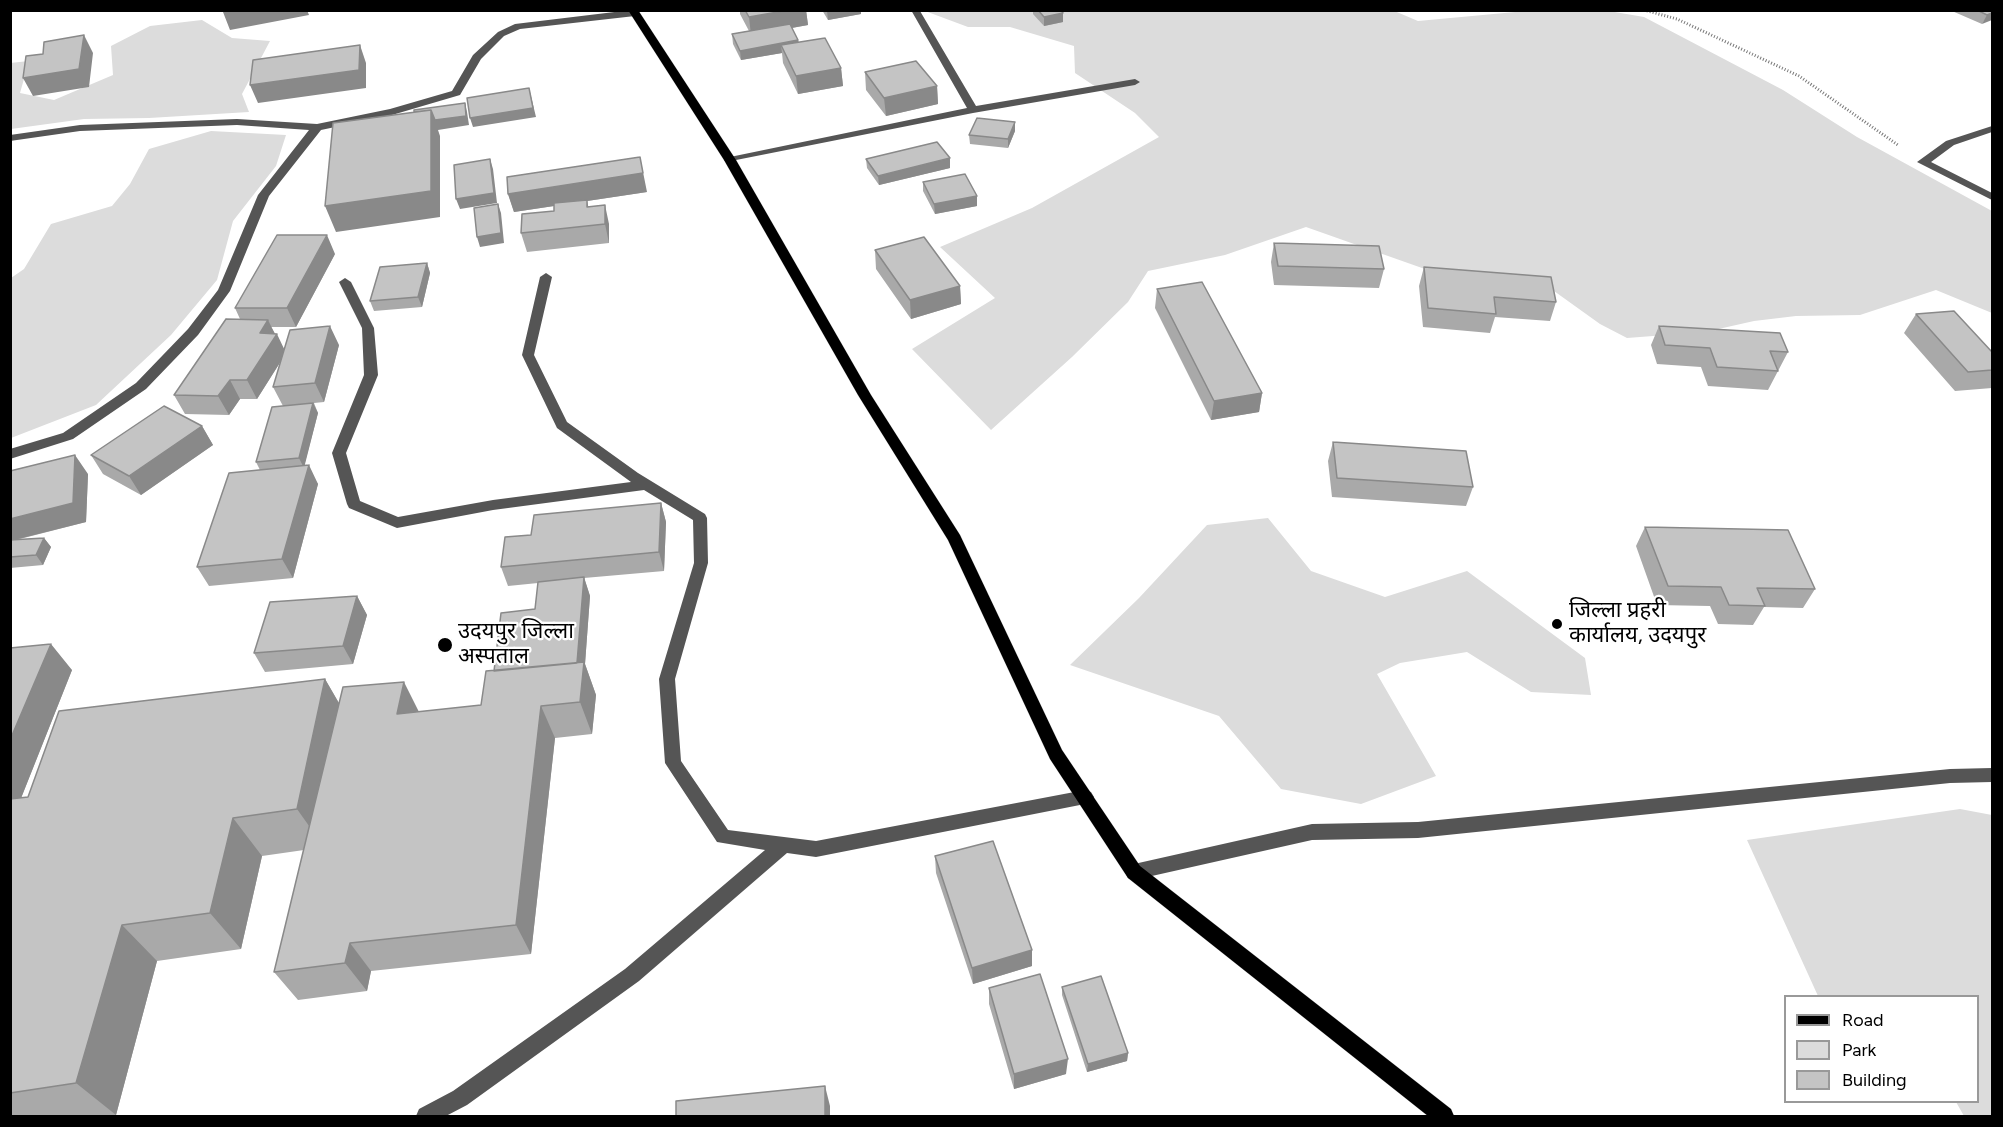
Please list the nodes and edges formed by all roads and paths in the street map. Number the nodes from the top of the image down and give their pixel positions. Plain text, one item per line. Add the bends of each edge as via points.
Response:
1 (1644, 10) edge
2 (915, 11) edge
3 (634, 12) edge
4 (1135, 82) dead end
5 (973, 110) junction
6 (317, 127) junction
7 (1992, 129) edge
8 (10, 138) edge
9 (730, 160) junction
10 (1923, 162) junction
11 (1992, 196) edge
12 (546, 277) dead end
13 (345, 282) dead end
14 (10, 454) edge
15 (647, 485) junction
16 (1992, 775) edge
17 (1085, 797) junction
18 (784, 845) junction
19 (1134, 872) junction
20 (426, 1116) edge
21 (1444, 1116) edge

1 - 10 path via 1677,19 1799,76
2 - 5 street
3 - 6 street via 519,26 501,34 477,57 456,93 392,112
3 - 9 main road
4 - 5 street
5 - 9 street
6 - 8 street via 237,122 80,128
6 - 14 street via 264,195 224,291 193,333 141,386 68,436
7 - 10 street via 1950,143
9 - 17 main road via 865,395 955,539 1056,754
10 - 11 street
12 - 15 street via 528,355 562,425
13 - 15 street via 368,328 371,375 339,453 354,504 397,523 493,505
15 - 18 street via 700,518 701,563 667,679 673,763 723,837
16 - 19 street via 1950,776 1418,830 1311,832
17 - 18 street via 816,849
17 - 19 main road
18 - 20 street via 632,975 460,1098
19 - 21 main road

